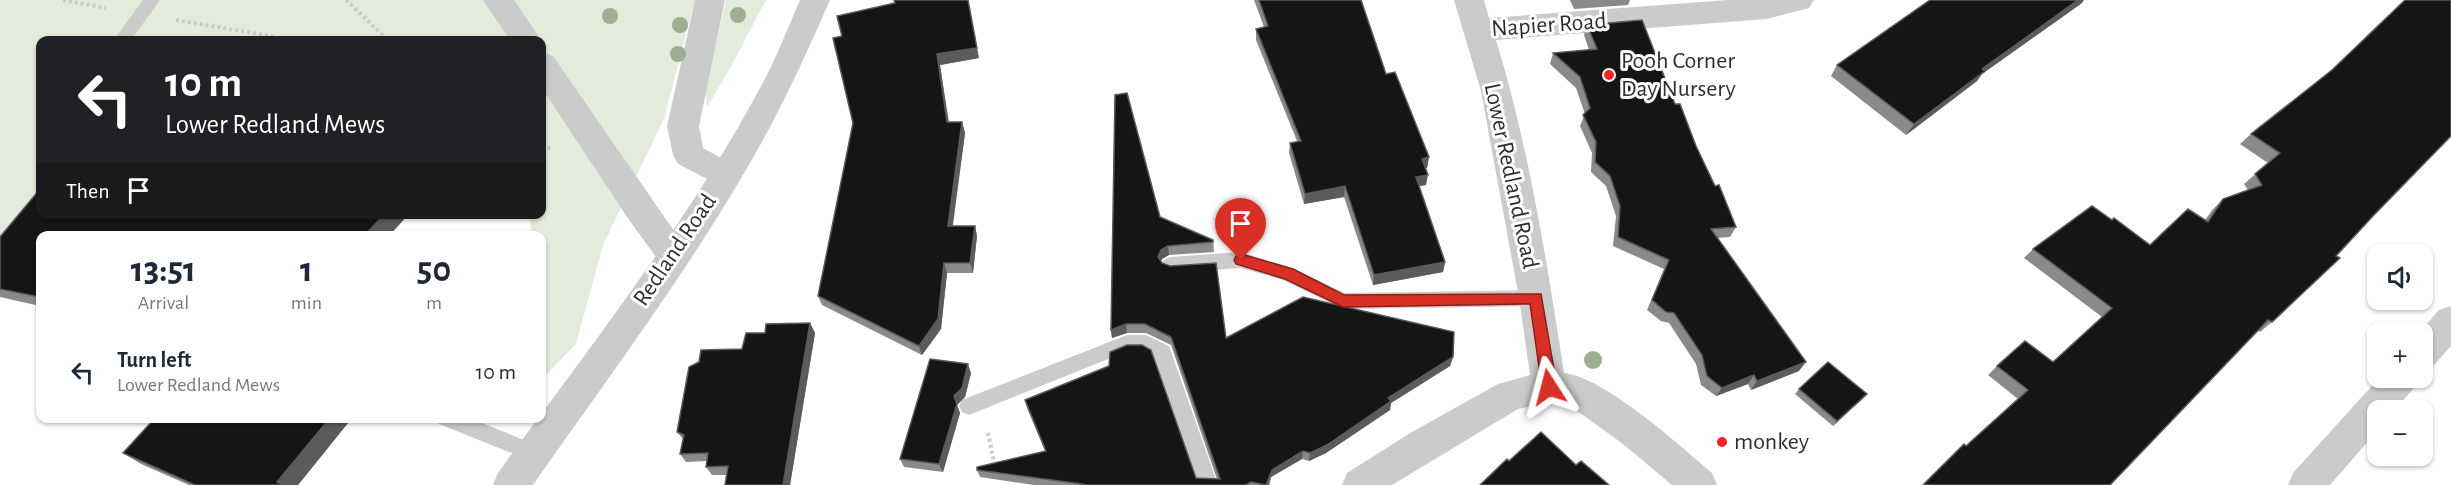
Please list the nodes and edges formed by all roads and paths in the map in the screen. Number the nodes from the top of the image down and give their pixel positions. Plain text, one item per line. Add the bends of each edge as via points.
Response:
1 (152, 0) edge
2 (346, 0) edge
3 (498, 0) edge
4 (710, 0) edge
5 (815, 0) edge
6 (1799, 0) edge
7 (1473, 15) edge
8 (125, 36) edge
9 (384, 36) edge
10 (523, 36) edge
11 (546, 70) edge
12 (725, 175) junction
13 (674, 254) junction
14 (1170, 265) edge
15 (1536, 298) junction
16 (2451, 321) edge
17 (2433, 341) edge
18 (1549, 387) junction
19 (2392, 388) edge
20 (975, 403) joint
21 (459, 423) edge
22 (534, 453) junction
23 (996, 474) edge
24 (511, 485) edge
25 (1208, 485) edge
26 (1360, 485) edge
27 (1699, 485) edge
28 (2306, 485) edge

1 - 8 lane
2 - 9 path
3 - 10 street
4 - 12 street via 683,126 689,155
5 - 12 street, Redland Road via 780,79
6 - 7 street, Napier Road via 1767,8
7 - 15 street, Lower Redland Road via 1496,91
11 - 13 street via 629,195
12 - 13 street, Redland Road
13 - 22 street, Redland Road
14 - 15 lane via 1241,260 1288,274 1343,301
15 - 18 street, Lower Redland Road
16 - 17 street
18 - 26 street via 1511,395
18 - 27 street via 1574,390 1596,404
19 - 28 street
20 - 23 path
20 - 25 lane via 1127,343 1146,343 1162,352
21 - 22 lane
22 - 24 street, Redland Road

